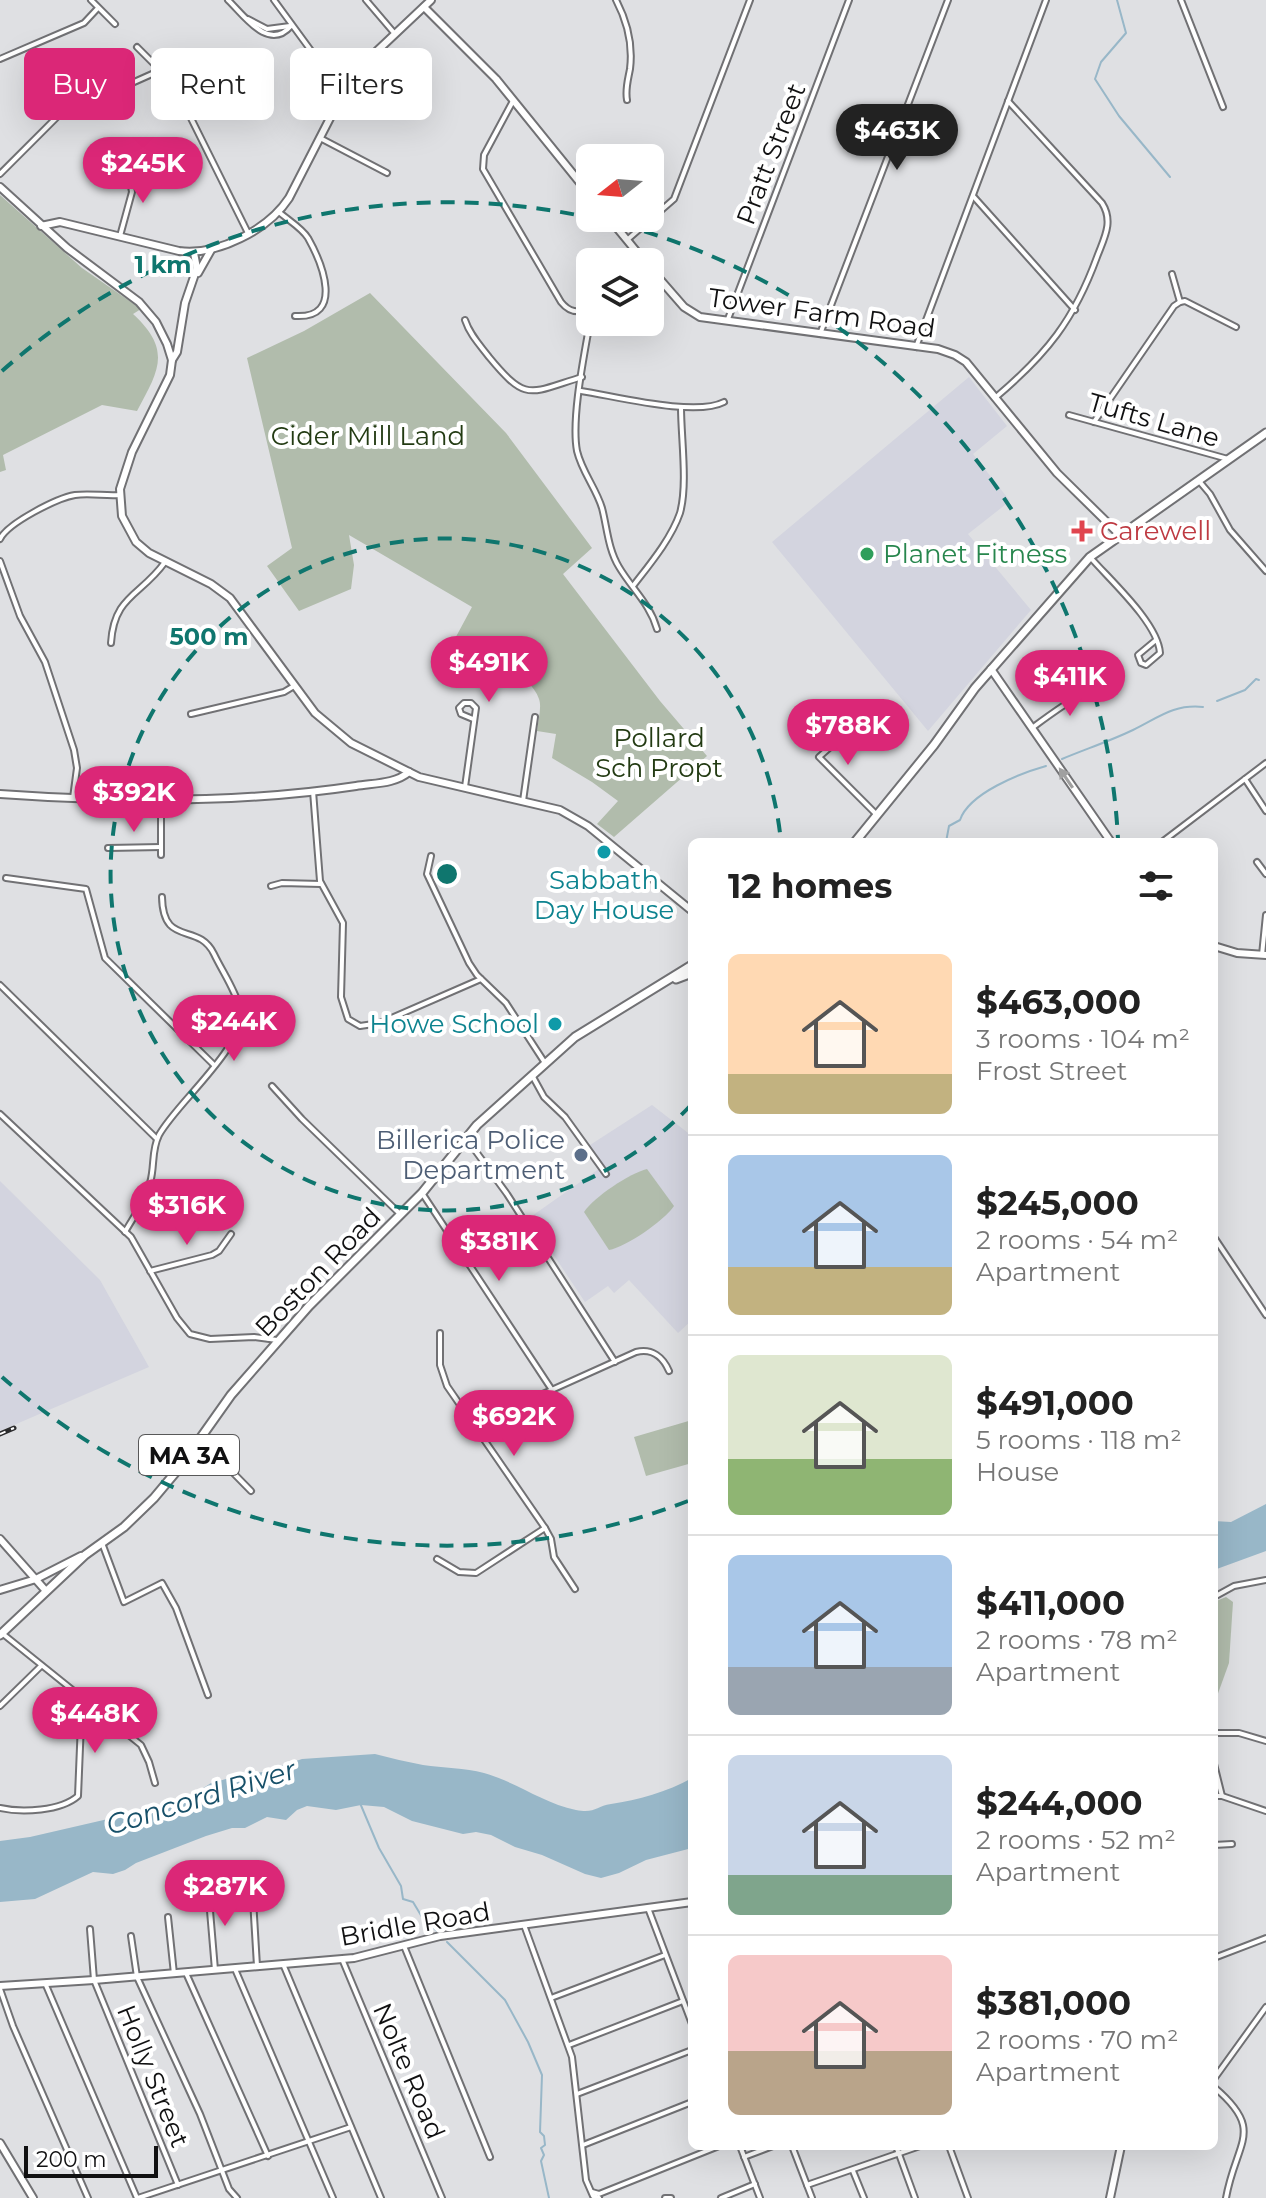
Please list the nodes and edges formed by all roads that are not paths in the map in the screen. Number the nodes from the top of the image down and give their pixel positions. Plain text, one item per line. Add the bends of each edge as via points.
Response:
1 (91, 0) edge
2 (228, 0) edge
3 (274, 0) edge
4 (366, 0) edge
5 (431, 0) edge
6 (616, 0) edge
7 (750, 0) edge
8 (849, 0) edge
9 (948, 0) edge
10 (1046, 0) edge
11 (1181, 0) edge
12 (424, 7) junction
13 (98, 8) junction
14 (115, 24) dead end
15 (291, 26) junction
16 (395, 34) junction
17 (137, 47) dead end
18 (308, 48) edge
19 (380, 48) edge
20 (0, 59) edge
21 (151, 60) edge
22 (151, 74) edge
23 (627, 100) dead end
24 (513, 101) junction
25 (1008, 101) junction
26 (1223, 107) dead end
27 (192, 120) edge
28 (329, 120) edge
29 (320, 138) junction
30 (387, 173) dead end
31 (0, 174) edge
32 (129, 175) dead end
33 (576, 178) edge
34 (0, 187) edge
35 (973, 196) junction
36 (279, 212) junction
37 (41, 226) junction
38 (620, 232) edge
39 (248, 233) junction
40 (120, 236) junction
41 (627, 240) junction
42 (634, 248) edge
43 (211, 250) junction
44 (194, 253) junction
45 (1172, 274) dead end
46 (195, 276) junction
47 (664, 284) edge
48 (1180, 302) junction
49 (1075, 310) junction
50 (576, 311) edge
51 (295, 316) dead end
52 (465, 320) dead end
53 (727, 322) junction
54 (1236, 327) dead end
55 (820, 334) junction
56 (588, 336) edge
57 (916, 347) junction
58 (172, 360) junction
59 (582, 377) junction
60 (580, 391) junction
61 (995, 398) junction
62 (724, 402) dead end
63 (681, 407) junction
64 (1069, 415) dead end
65 (1094, 422) junction
66 (1266, 433) edge
67 (1231, 460) junction
68 (1199, 481) junction
69 (120, 495) junction
70 (2, 531) edge
71 (1120, 535) junction
72 (0, 539) edge
73 (1090, 557) junction
74 (0, 561) edge
75 (165, 562) junction
76 (1266, 571) edge
77 (633, 586) junction
78 (657, 629) dead end
79 (1156, 640) junction
80 (111, 643) dead end
81 (991, 669) junction
82 (294, 686) junction
83 (1097, 687) dead end
84 (191, 714) dead end
85 (535, 717) dead end
86 (473, 719) junction
87 (862, 719) dead end
88 (1032, 728) junction
89 (1266, 763) edge
90 (409, 772) junction
91 (1245, 779) junction
92 (464, 789) junction
93 (313, 791) junction
94 (0, 794) edge
95 (73, 798) junction
96 (161, 798) junction
97 (523, 801) junction
98 (1266, 811) edge
99 (878, 816) junction
100 (859, 838) edge
101 (1108, 838) edge
102 (1167, 838) edge
103 (161, 847) junction
104 (108, 848) dead end
105 (161, 855) dead end
106 (431, 856) dead end
107 (1257, 862) dead end
108 (1266, 874) edge
109 (6, 878) dead end
110 (321, 884) junction
111 (271, 886) dead end
112 (162, 897) dead end
113 (688, 908) edge
114 (1266, 915) edge
115 (1218, 947) edge
116 (1264, 955) edge
117 (688, 973) edge
118 (481, 979) junction
119 (0, 985) edge
120 (545, 1063) junction
121 (214, 1065) junction
122 (532, 1075) junction
123 (272, 1086) dead end
124 (0, 1114) edge
125 (466, 1138) junction
126 (157, 1139) junction
127 (606, 1174) dead end
128 (422, 1193) junction
129 (401, 1215) junction
130 (125, 1232) junction
131 (231, 1234) dead end
132 (1218, 1243) edge
133 (150, 1271) junction
134 (1266, 1315) edge
135 (440, 1333) dead end
136 (279, 1340) junction
137 (615, 1362) junction
138 (669, 1371) dead end
139 (552, 1390) junction
140 (474, 1425) junction
141 (199, 1439) junction
142 (251, 1491) dead end
143 (545, 1528) junction
144 (0, 1539) edge
145 (102, 1543) junction
146 (85, 1555) junction
147 (437, 1559) dead end
148 (24, 1567) junction
149 (36, 1579) junction
150 (1266, 1580) edge
151 (22, 1583) junction
152 (575, 1589) dead end
153 (0, 1590) edge
154 (46, 1591) junction
155 (1218, 1595) edge
156 (1, 1634) edge
157 (41, 1666) junction
158 (208, 1695) dead end
159 (82, 1698) junction
160 (0, 1706) edge
161 (1218, 1733) edge
162 (1266, 1741) edge
163 (1218, 1780) edge
164 (155, 1783) dead end
165 (1218, 1796) edge
166 (1222, 1796) junction
167 (0, 1808) edge
168 (1266, 1811) edge
169 (1232, 1844) dead end
170 (1218, 1845) edge
171 (251, 1866) dead end
172 (208, 1887) dead end
173 (688, 1903) edge
174 (648, 1908) junction
175 (168, 1917) dead end
176 (524, 1925) junction
177 (90, 1929) dead end
178 (131, 1936) dead end
179 (1266, 1938) edge
180 (404, 1946) junction
181 (665, 1955) junction
182 (1218, 1956) edge
183 (342, 1959) junction
184 (283, 1964) junction
185 (257, 1966) junction
186 (235, 1969) junction
187 (215, 1970) junction
188 (186, 1973) junction
189 (174, 1974) junction
190 (137, 1977) junction
191 (94, 1980) junction
192 (45, 1983) junction
193 (0, 1988) edge
194 (550, 1998) junction
195 (683, 2001) junction
196 (1266, 2007) edge
197 (688, 2014) edge
198 (569, 2045) junction
199 (688, 2052) edge
200 (1218, 2073) edge
201 (1218, 2090) edge
202 (577, 2094) junction
203 (688, 2104) edge
204 (351, 2127) junction
205 (309, 2142) junction
206 (0, 2143) edge
207 (583, 2145) junction
208 (709, 2150) edge
209 (741, 2150) edge
210 (762, 2150) edge
211 (794, 2150) edge
212 (898, 2150) edge
213 (908, 2150) edge
214 (950, 2150) edge
215 (1120, 2150) edge
216 (899, 2153) junction
217 (268, 2156) junction
218 (490, 2157) dead end
219 (744, 2157) junction
220 (853, 2171) junction
221 (222, 2172) junction
222 (755, 2184) junction
223 (178, 2185) junction
224 (807, 2185) junction
225 (592, 2192) junction
226 (33, 2198) edge
227 (88, 2198) edge
228 (137, 2198) edge
229 (237, 2198) edge
230 (333, 2198) edge
231 (381, 2198) edge
232 (442, 2198) edge
233 (599, 2198) edge
234 (721, 2198) edge
235 (760, 2198) edge
236 (812, 2198) edge
237 (864, 2198) edge
238 (915, 2198) edge
239 (968, 2198) edge
240 (1110, 2198) edge
241 (1226, 2198) edge

1 - 13 street
2 - 15 street via 269,35
3 - 15 street
4 - 16 street
5 - 12 street
6 - 23 street via 631,51
7 - 41 street via 674,199
8 - 53 street, Pratt Street
9 - 55 street
10 - 25 street
11 - 26 street
12 - 16 street
12 - 24 street
13 - 14 street
13 - 20 street via 84,23
15 - 18 street
16 - 19 street
17 - 21 street
22 - 31 street via 61,115
24 - 33 street
24 - 50 street via 484,155 483,169 561,302
25 - 35 street
25 - 49 street via 1106,210 1108,227
27 - 39 street
28 - 29 street
29 - 30 street
29 - 36 street
32 - 40 street via 132,188
34 - 37 street
35 - 49 street
35 - 57 street
36 - 39 street
36 - 51 street via 306,235 327,287 317,311
37 - 40 street via 60,222
37 - 58 street via 145,308 161,329
38 - 41 street
39 - 43 street
40 - 44 street
41 - 42 street
43 - 44 street
43 - 46 street
44 - 46 street
45 - 48 street
46 - 58 street
47 - 53 street, Tower Farm Road via 689,311
48 - 54 street
48 - 65 street
49 - 61 street via 1033,365
52 - 59 street via 471,335 514,385 536,391
53 - 55 street, Tower Farm Road
55 - 57 street, Tower Farm Road
56 - 59 street
57 - 61 street, Tower Farm Road via 961,358
58 - 69 street via 167,382 127,462
59 - 60 street
60 - 63 street
60 - 77 street via 578,456 600,502 614,557
61 - 71 street, Tower Farm Road via 1057,473
62 - 63 street via 704,409
63 - 77 street via 681,510
64 - 65 street, Tufts Lane
65 - 67 street, Tufts Lane
66 - 67 main road
67 - 68 main road
68 - 71 main road
68 - 76 street via 1230,530
69 - 70 street via 70,496
69 - 75 street via 122,516 133,538
70 - 72 street
71 - 73 main road
73 - 79 street via 1139,612
73 - 81 main road
74 - 95 street via 20,616 45,662 74,750
75 - 80 street via 120,608
75 - 82 street via 230,598
77 - 78 street
79 - 79 street via 1138,655 1141,663 1146,665 1160,653
81 - 88 street
81 - 99 main road
82 - 84 street
82 - 90 street via 340,735
83 - 88 street
85 - 97 street
86 - 86 street via 476,708 464,703 461,714
86 - 92 street
87 - 99 street via 819,757
101 -> 88 street
89 - 91 street
90 - 92 street
90 - 93 street via 396,780
91 - 98 street
91 - 102 street
92 - 97 street
93 - 96 street
93 - 110 street
94 - 95 street
95 - 96 street
96 - 103 street
97 - 113 street via 560,810 588,826
99 - 100 main road
103 - 104 street
103 - 105 street
106 - 118 street via 427,874
107 - 108 street
109 - 121 street via 86,889 105,958
110 - 111 street
110 - 118 street via 343,923 341,997 345,1014 355,1024 380,1023
112 - 121 street via 169,925 205,941 238,1004 237,1035
114 - 116 street
115 - 116 street
117 - 120 main road, Boston Road / MA 3A via 575,1037
118 - 120 street via 506,1003
119 - 126 street
120 - 122 main road, Boston Road / MA 3A
121 - 126 street
122 - 125 main road, Boston Road / MA 3A
122 - 127 street
123 - 129 street
124 - 130 street
125 - 128 main road, Boston Road / MA 3A
125 - 137 street
126 - 130 street via 148,1190
128 - 129 main road, Boston Road / MA 3A
128 - 139 street
129 - 136 main road, Boston Road / MA 3A
130 - 133 street
131 - 133 street via 212,1255
132 - 134 street
133 - 136 street via 181,1325 194,1337
135 - 140 street via 443,1378
136 - 141 main road, Boston Road / MA 3A
137 - 138 street via 645,1350 658,1355
137 - 139 street
139 - 140 street
140 - 143 street
141 - 142 street
141 - 145 main road, Boston Road / MA 3A via 154,1498
143 - 147 street via 478,1573 462,1573
143 - 152 street via 554,1557
144 - 148 street
145 - 146 main road, Boston Road / MA 3A
145 - 158 street via 124,1602 162,1583
146 - 149 street
146 - 154 main road, Boston Road / MA 3A
148 - 149 street
148 - 151 street
149 - 151 street
149 - 154 street
150 - 155 street
151 - 153 street
154 - 156 main road, Boston Road / MA 3A
156 - 157 street
157 - 159 street
157 - 160 street
159 - 164 street via 141,1745
159 - 167 street via 75,1799 30,1810
161 - 162 street
163 - 166 street
165 - 166 street
166 - 168 street
169 - 170 street
171 - 185 street
172 - 187 street
173 - 174 street, Bridle Road
174 - 176 street, Bridle Road
174 - 181 street
175 - 189 street
176 - 180 street, Bridle Road
176 - 194 street
177 - 191 street, Holly Street
178 - 190 street
179 - 182 street
180 - 183 street, Bridle Road
180 - 218 street
181 - 194 street
181 - 195 street
183 - 184 street, Bridle Road
183 - 232 street, Nolte Road
184 - 185 street, Bridle Road
184 - 204 street
185 - 186 street, Bridle Road
186 - 187 street, Bridle Road
186 - 205 street
187 - 188 street, Bridle Road
188 - 189 street, Bridle Road
188 - 217 street
189 - 190 street, Bridle Road
190 - 191 street, Bridle Road
190 - 221 street
191 - 192 street, Bridle Road
191 - 223 street, Holly Street
192 - 193 street, Bridle Road
192 - 228 street
193 - 227 street
194 - 198 street
195 - 197 street
195 - 198 street
196 - 200 street
198 - 202 street
199 - 202 street
201 - 241 street via 1240,2108 1247,2126
202 - 207 street
203 - 207 street
204 - 205 street
204 - 231 street
205 - 217 street
205 - 230 street
206 - 226 street
207 - 225 street
208 - 225 street via 599,2194
209 - 219 street
210 - 219 street
211 - 224 street
212 - 216 street
213 - 216 street
214 - 239 street
215 - 240 street
216 - 220 street
216 - 238 street
217 - 221 street
219 - 222 street
220 - 224 street
220 - 237 street
221 - 223 street
221 - 229 street
222 - 234 street
222 - 235 street
223 - 228 street
224 - 236 street
225 - 233 street

